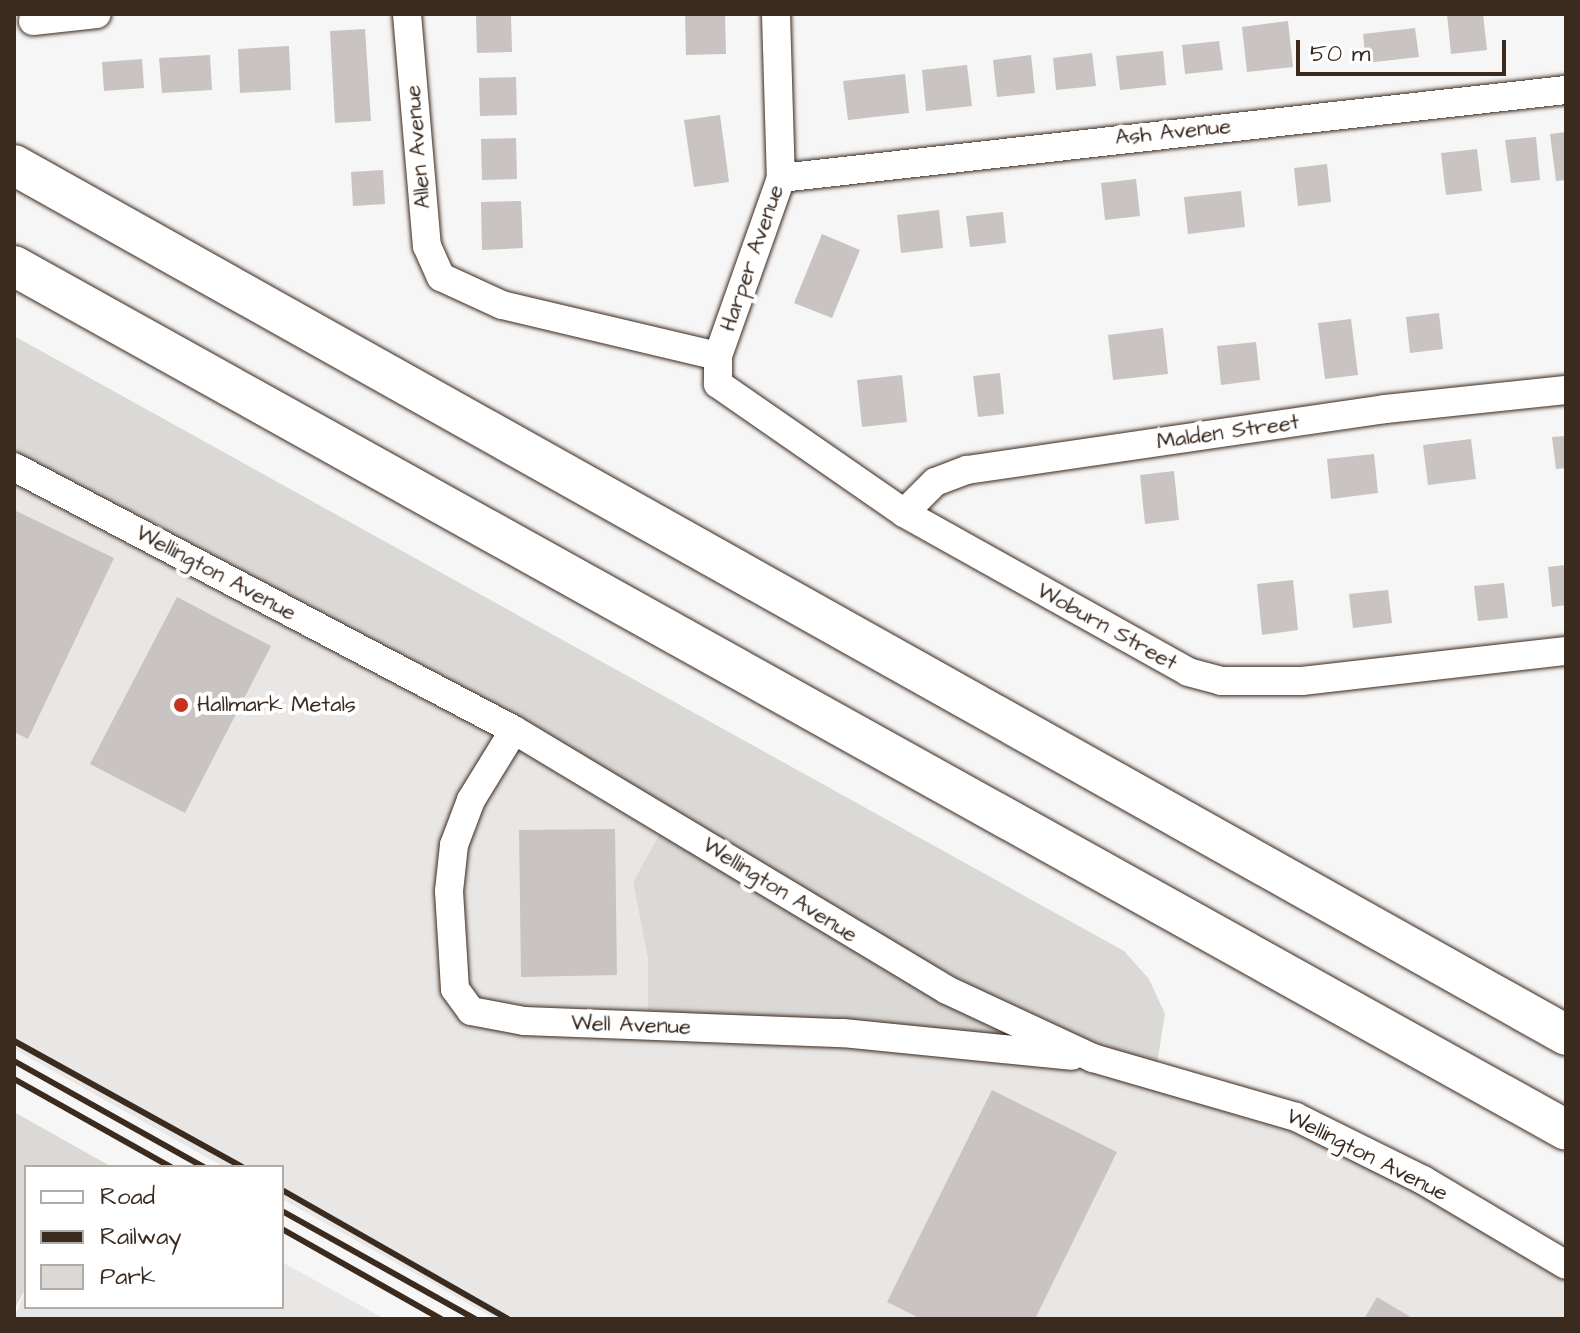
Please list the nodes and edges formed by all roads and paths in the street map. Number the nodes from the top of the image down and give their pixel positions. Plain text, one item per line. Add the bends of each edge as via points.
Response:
1 (97, 14) edge
2 (407, 14) edge
3 (776, 14) edge
4 (33, 21) dead end
5 (1566, 90) edge
6 (14, 165) edge
7 (781, 178) junction
8 (14, 266) edge
9 (441, 277) joint
10 (718, 356) junction
11 (1566, 390) edge
12 (14, 467) edge
13 (904, 513) junction
14 (1566, 651) edge
15 (514, 730) junction
16 (1566, 1035) edge
17 (1093, 1058) junction
18 (1566, 1130) edge
19 (1566, 1265) edge

1 - 4 street
2 - 9 street, Allen Avenue via 427,246
3 - 7 street, Harper Avenue
5 - 7 street, Ash Avenue
6 - 16 highway
7 - 10 street, Harper Avenue
8 - 18 highway
9 - 10 street, Harper Avenue via 502,305
10 - 13 street, Harper Avenue via 718,384
11 - 13 street, Malden Street via 1385,409 967,470 935,482
12 - 15 street, Wellington Avenue
13 - 14 street, Woburn Street via 1165,661 1221,681 1302,681
15 - 17 street, Wellington Avenue via 894,960
15 - 17 street, Well Avenue via 471,800 454,845 449,891 455,989 471,1011 524,1021 843,1033
17 - 19 street, Wellington Avenue via 1296,1117 1423,1180

